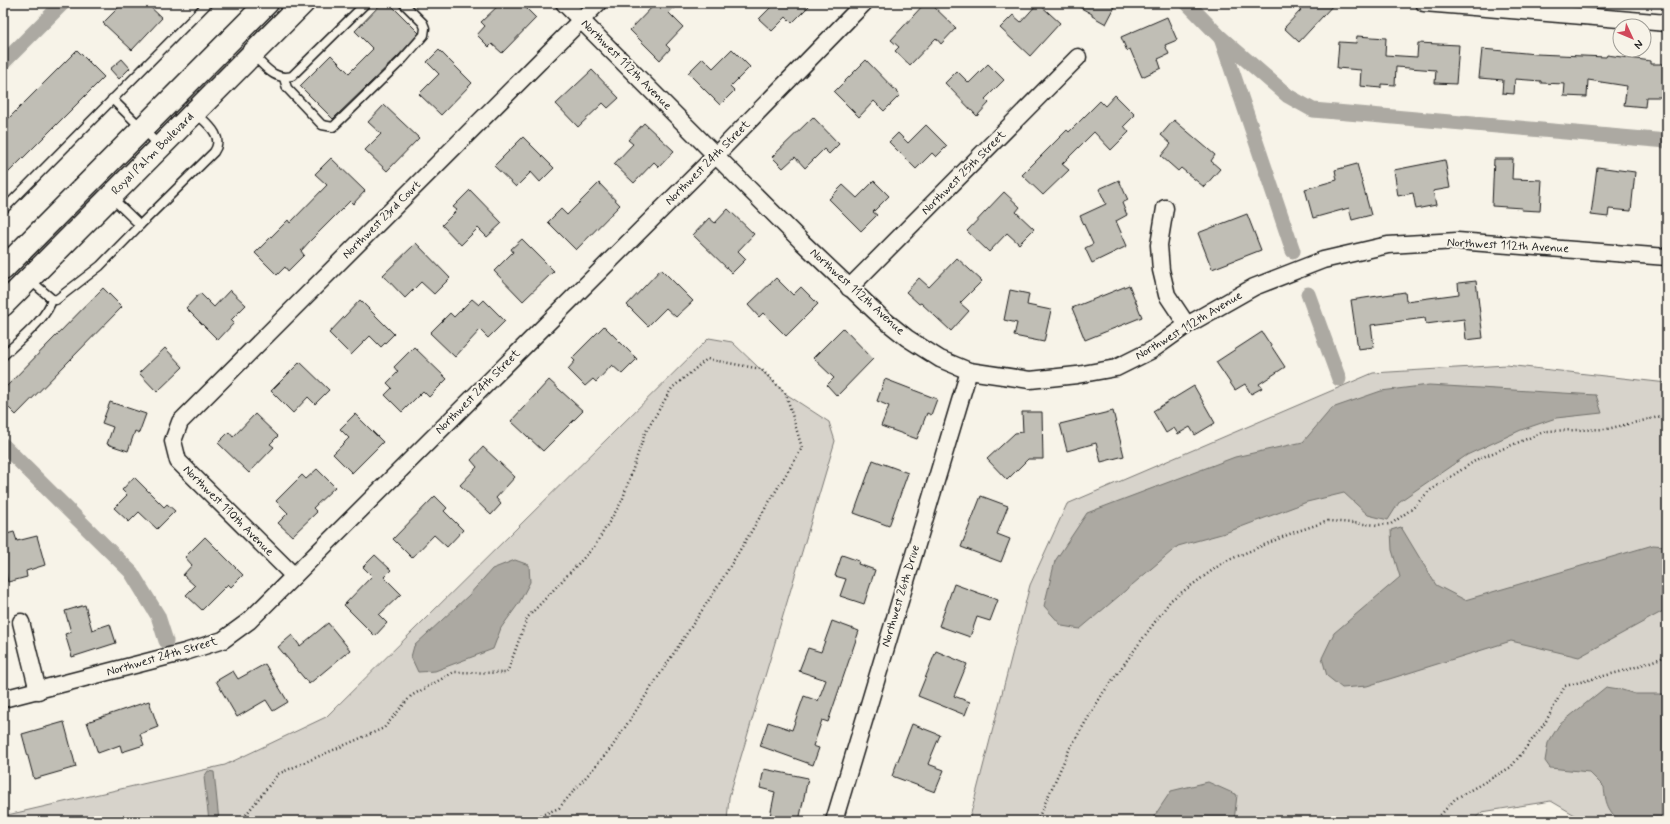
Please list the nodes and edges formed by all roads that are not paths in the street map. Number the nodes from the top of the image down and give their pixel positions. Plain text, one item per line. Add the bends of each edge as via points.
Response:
1 (208, 3) edge
2 (267, 3) edge
3 (303, 3) edge
4 (366, 3) edge
5 (404, 3) edge
6 (564, 3) edge
7 (598, 3) edge
8 (864, 3) edge
9 (1424, 3) edge
10 (1554, 8) edge
11 (581, 20) junction
12 (1667, 23) edge
13 (252, 54) junction
14 (1078, 57) dead end
15 (284, 78) junction
16 (112, 99) junction
17 (195, 112) junction
18 (142, 129) junction
19 (161, 146) junction
20 (715, 156) junction
21 (111, 196) junction
22 (1165, 208) dead end
23 (3, 210) edge
24 (140, 226) junction
25 (1667, 257) edge
26 (3, 269) edge
27 (29, 279) junction
28 (849, 288) junction
29 (52, 299) junction
30 (3, 305) edge
31 (1188, 325) junction
32 (3, 355) edge
33 (969, 372) junction
34 (173, 441) joint
35 (294, 576) junction
36 (21, 622) dead end
37 (38, 690) junction
38 (3, 699) edge
39 (834, 821) edge

1 - 16 lane
2 - 18 main road, Royal Palm Boulevard
3 - 13 main road, Royal Palm Boulevard
4 - 15 lane via 292,76
5 - 15 lane via 423,23 424,35 333,127 322,126 287,88
6 - 11 street, Northwest 112th Avenue
7 - 11 street, Northwest 23rd Court
8 - 20 street, Northwest 24th Street
9 - 10 street
10 - 12 street
11 - 20 street, Northwest 112th Avenue
11 - 34 street, Northwest 23rd Court via 180,422
13 - 15 lane via 276,76
13 - 17 main road, Royal Palm Boulevard
14 - 28 street, Northwest 25th Street
16 - 18 lane
16 - 23 lane
17 - 19 main road, Royal Palm Boulevard
17 - 24 lane via 214,131 219,140 218,146
18 - 19 lane
18 - 26 main road, Royal Palm Boulevard
19 - 21 main road, Royal Palm Boulevard
20 - 28 street, Northwest 112th Avenue
20 - 35 street, Northwest 24th Street
21 - 24 lane
21 - 27 main road, Royal Palm Boulevard
22 - 31 street via 1159,245 1161,270 1167,295
24 - 29 lane via 100,266 56,300
25 - 31 street, Northwest 112th Avenue via 1457,241 1388,245 1323,260 1261,284
27 - 29 lane
27 - 30 main road, Royal Palm Boulevard
28 - 33 street, Northwest 112th Avenue via 907,338 940,359
29 - 32 lane via 51,305 40,318
31 - 33 street, Northwest 112th Avenue via 1152,350 1116,368 1030,380
33 - 39 street, Northwest 26th Drive
34 - 35 street, Northwest 110th Avenue via 178,461
35 - 37 street, Northwest 24th Street via 249,621 223,640
36 - 37 street
37 - 38 street, Northwest 24th Street

